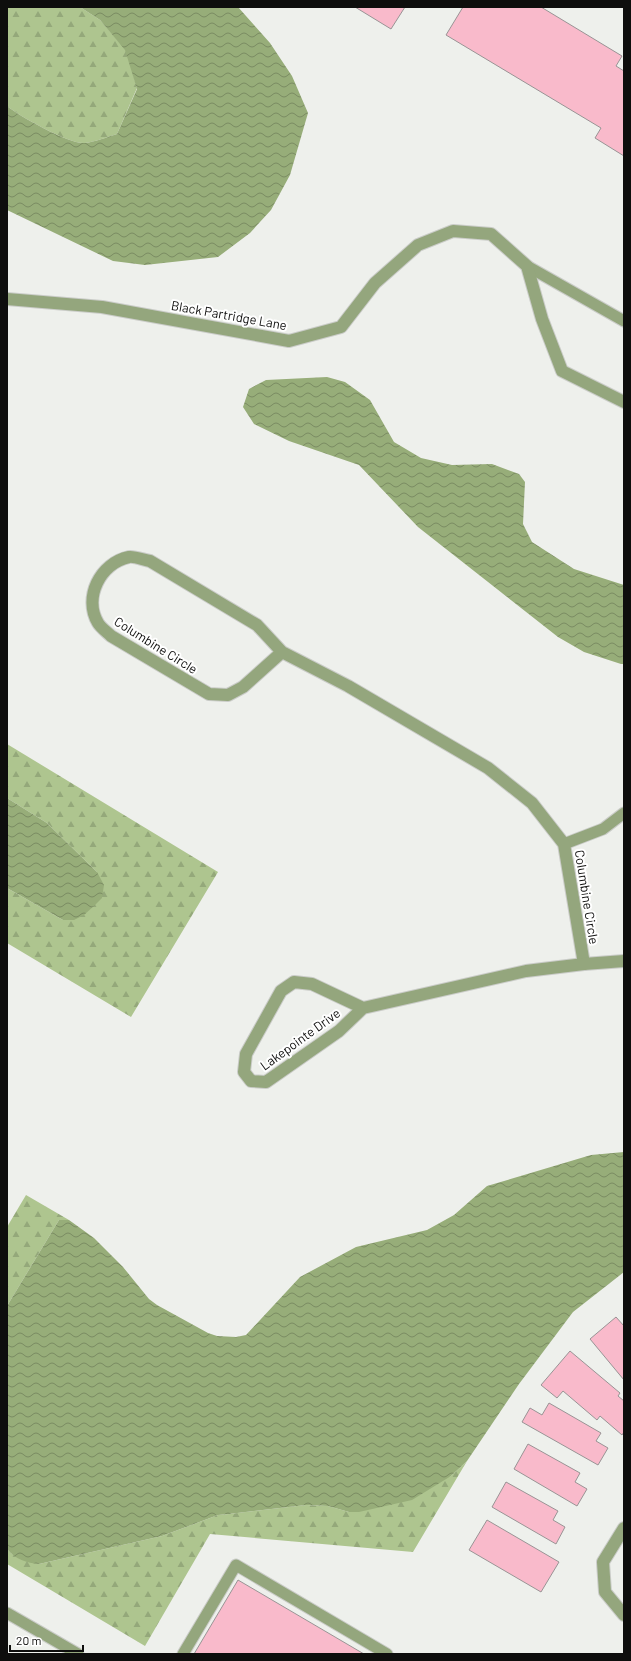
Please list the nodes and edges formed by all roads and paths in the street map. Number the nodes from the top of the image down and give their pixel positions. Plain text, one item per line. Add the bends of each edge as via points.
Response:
1 (526, 266) junction
2 (7, 299) edge
3 (624, 321) edge
4 (624, 402) edge
5 (282, 652) junction
6 (624, 813) edge
7 (564, 844) junction
8 (624, 961) edge
9 (584, 964) junction
10 (363, 1008) junction
11 (624, 1528) edge
12 (7, 1612) edge
13 (624, 1615) edge
14 (78, 1654) edge
15 (183, 1654) edge
16 (387, 1654) edge

1 - 2 street, Black Partridge Lane via 491,234 453,231 418,245 374,283 341,327 289,341 102,307
1 - 3 lane
1 - 4 street via 542,319 562,371
5 - 5 street, Columbine Circle via 242,687 228,695 209,694 111,636 98,624 92,608 93,594 99,577 111,564 130,556 150,561 258,625
5 - 7 street, Columbine Circle via 348,686 488,768 532,803
6 - 7 lane via 602,829
7 - 9 street, Columbine Circle
8 - 9 street
9 - 10 street via 526,971
10 - 10 street, Lakepointe Drive via 312,984 294,982 281,991 246,1054 244,1072 251,1081 266,1082 339,1031
11 - 13 street via 603,1562 605,1592
12 - 14 lane
15 - 16 lane via 236,1566

